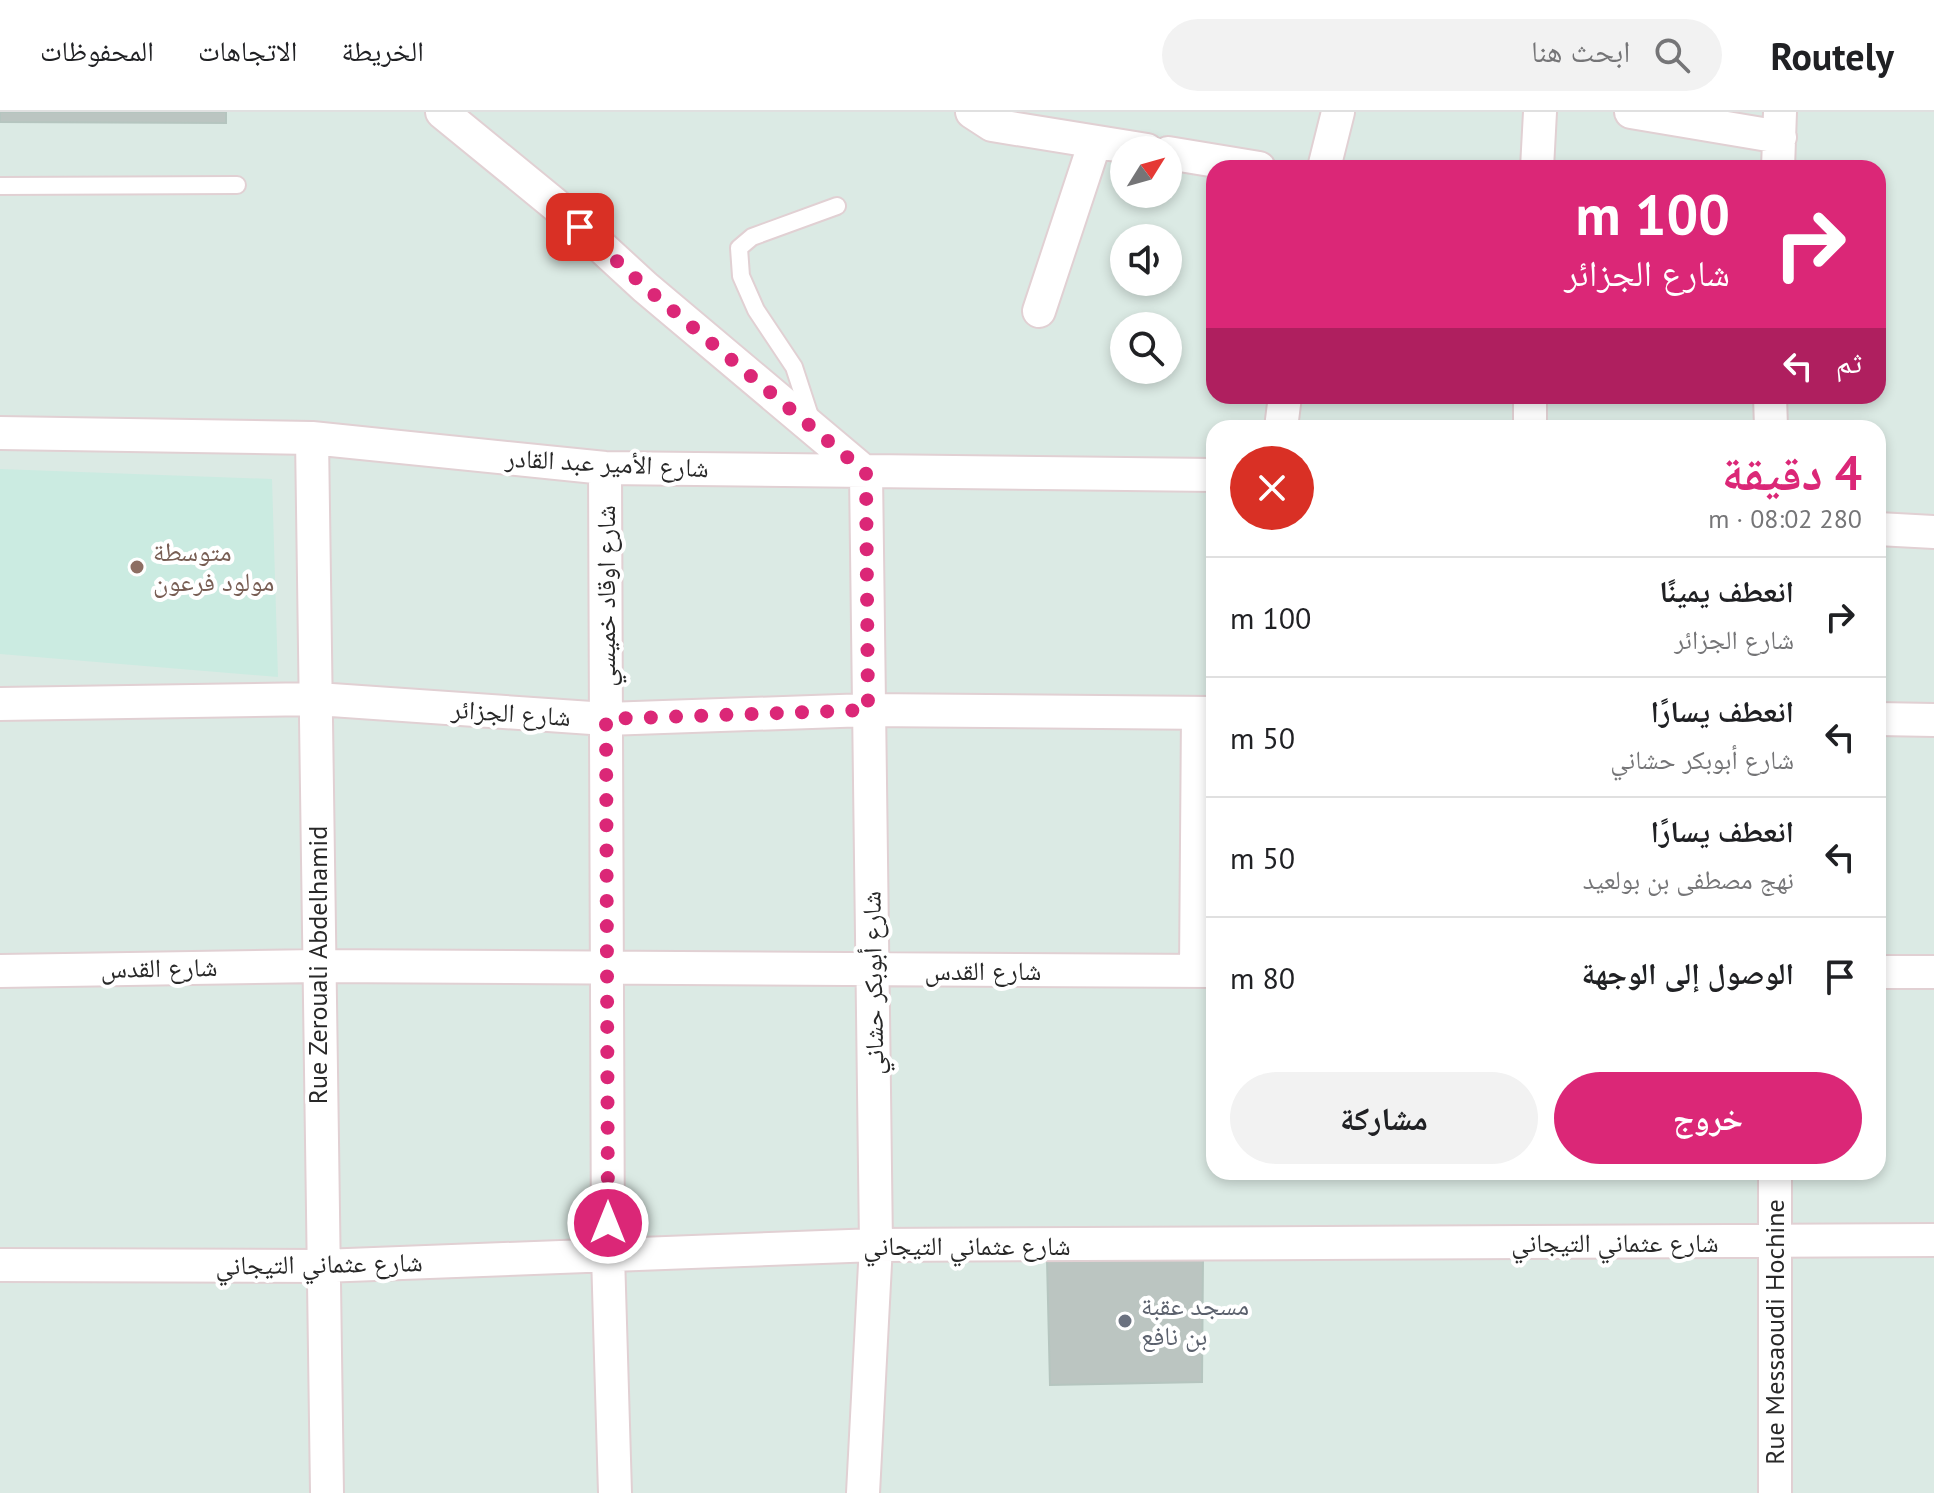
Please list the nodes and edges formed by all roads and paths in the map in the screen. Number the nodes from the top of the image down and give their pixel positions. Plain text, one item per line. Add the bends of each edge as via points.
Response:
1 (442, 112) edge
2 (972, 112) edge
3 (1338, 112) edge
4 (1540, 112) edge
5 (1631, 112) edge
6 (1779, 139) edge
7 (1095, 142) junction
8 (1110, 144) edge
9 (1182, 155) edge
10 (1210, 160) edge
11 (1326, 160) edge
12 (1537, 160) edge
13 (237, 185) dead end
14 (0, 186) edge
15 (837, 206) dead end
16 (1039, 311) dead end
17 (814, 428) junction
18 (0, 433) edge
19 (312, 438) junction
20 (605, 468) junction
21 (866, 473) junction
22 (1206, 475) edge
23 (1886, 529) edge
24 (1934, 532) edge
25 (317, 699) junction
26 (0, 704) edge
27 (868, 710) junction
28 (1206, 713) edge
29 (606, 719) junction
30 (1886, 719) edge
31 (1934, 720) edge
32 (318, 966) junction
33 (608, 968) junction
34 (0, 971) edge
35 (873, 971) junction
36 (1205, 971) edge
37 (1886, 972) edge
38 (1934, 972) edge
39 (1775, 1180) edge
40 (1934, 1240) edge
41 (1777, 1242) junction
42 (876, 1245) junction
43 (608, 1255) junction
44 (0, 1265) edge
45 (322, 1266) junction
46 (327, 1493) edge
47 (615, 1493) edge
48 (863, 1493) edge
49 (1775, 1493) edge

1 - 17 street
2 - 7 street via 992,125
3 - 11 street
4 - 12 street
5 - 6 street
7 - 8 street
7 - 16 street
9 - 10 street
13 - 14 lane
15 - 17 lane via 752,237 739,248 741,276 756,310 794,367
17 - 21 street
18 - 19 street, شارع الأمير عبد القادر
19 - 20 street, شارع الأمير عبد القادر
19 - 25 street, Rue Zerouali Abdelhamid
20 - 21 street, شارع الأمير عبد القادر
20 - 29 street, شارع اوقاد خميسي
21 - 22 street, شارع الأمير عبد القادر
21 - 27 street, شارع أبوبكر حشاني
23 - 24 street
25 - 26 street, شارع الجزائر
25 - 29 street, شارع الجزائر
25 - 32 street, Rue Zerouali Abdelhamid
27 - 28 street, شارع الجزائر
27 - 29 street, شارع الجزائر
27 - 35 street, شارع أبوبكر حشاني
28 - 36 street
29 - 33 street, شارع اوقاد خميسي
30 - 31 street
32 - 33 street, شارع القدس
32 - 34 street, شارع القدس
32 - 45 street, Rue Zerouali Abdelhamid
33 - 35 street, شارع القدس
33 - 43 street, شارع اوقاد خميسي
35 - 36 street, شارع القدس
35 - 42 street, شارع أبوبكر حشاني
37 - 38 street
39 - 41 street, Rue Messaoudi Hochine
40 - 41 street, شارع عثماني التيجاني
41 - 42 street, شارع عثماني التيجاني
41 - 49 street, Rue Messaoudi Hochine
42 - 43 street, شارع عثماني التيجاني
42 - 48 street, شارع أبوبكر حشاني
43 - 45 street, شارع عثماني التيجاني
43 - 47 street, شارع اوقاد خميسي
44 - 45 street, شارع عثماني التيجاني
45 - 46 street, Rue Zerouali Abdelhamid

